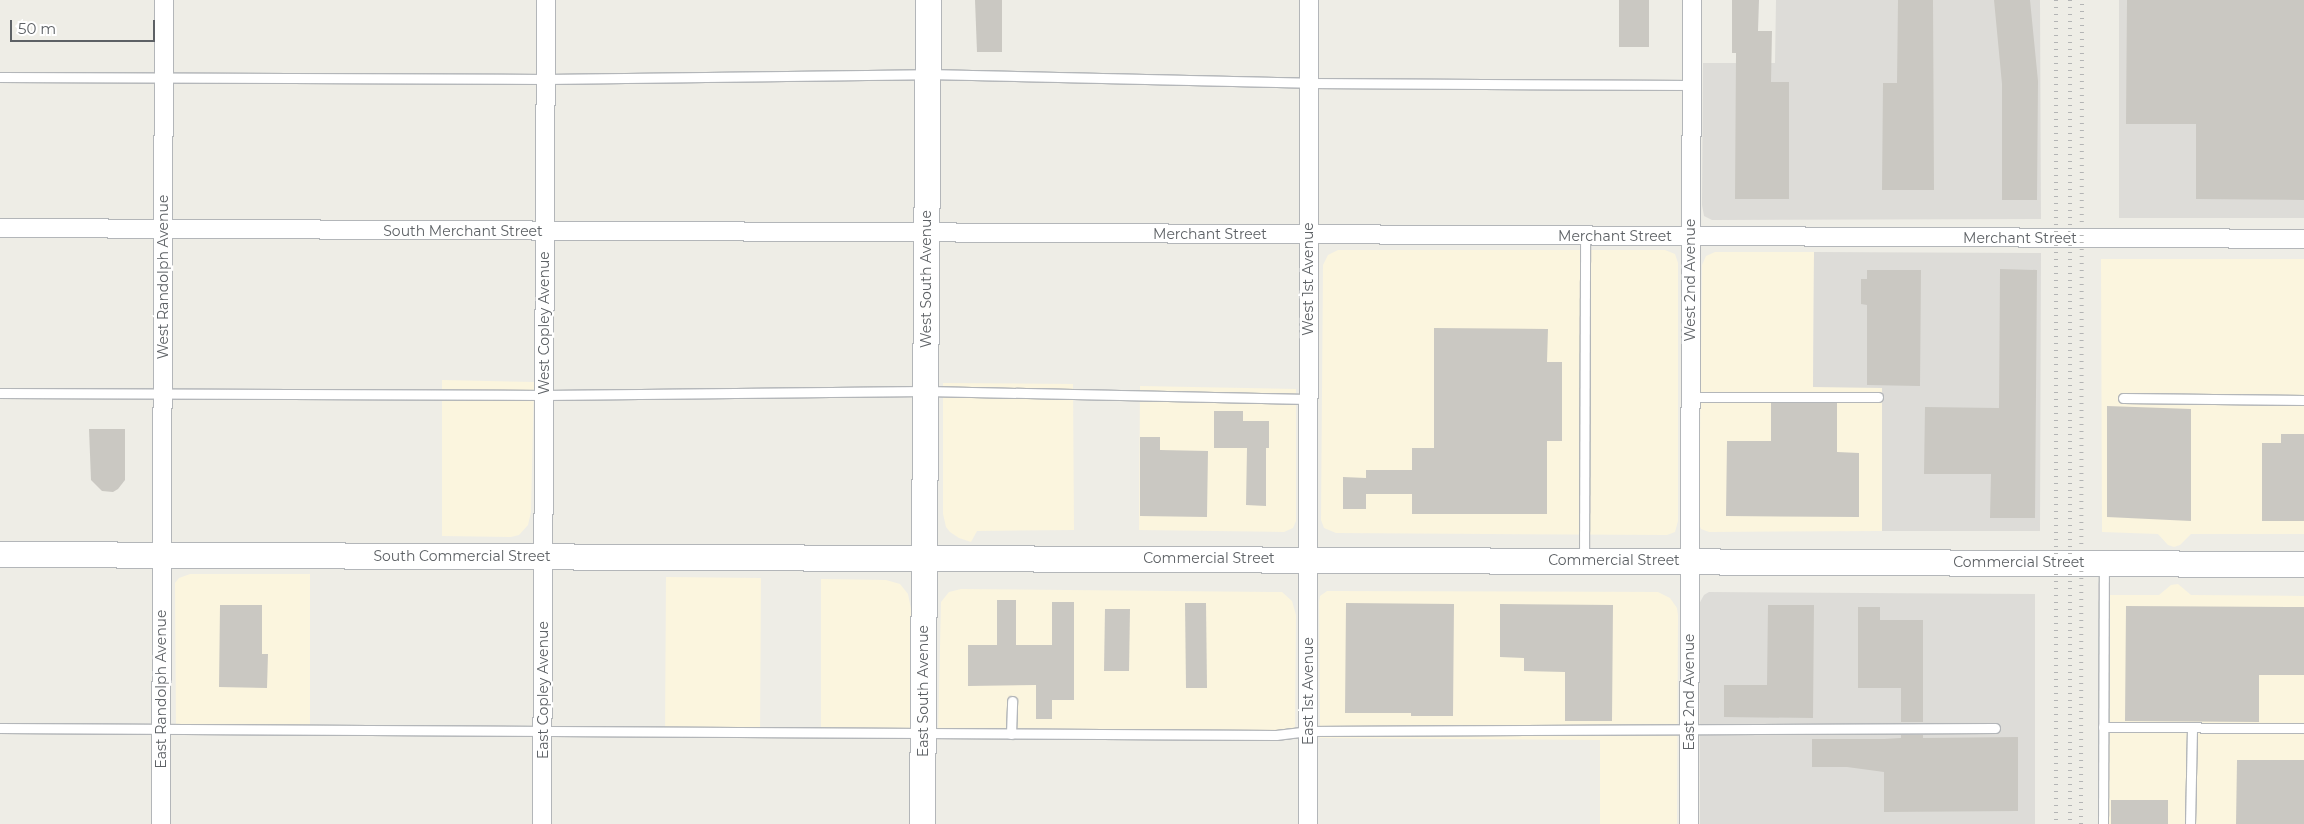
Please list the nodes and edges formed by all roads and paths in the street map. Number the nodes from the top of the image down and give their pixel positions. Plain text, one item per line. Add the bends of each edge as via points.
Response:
1 (164, 0) edge
2 (546, 0) edge
3 (928, 0) edge
4 (1309, 0) edge
5 (1692, 0) edge
6 (928, 74) junction
7 (0, 77) edge
8 (164, 77) junction
9 (545, 79) junction
10 (1309, 83) junction
11 (1691, 85) junction
12 (0, 228) edge
13 (163, 229) junction
14 (545, 231) junction
15 (926, 232) junction
16 (1308, 234) junction
17 (1585, 236) junction
18 (1690, 237) junction
19 (2304, 239) edge
20 (926, 391) junction
21 (0, 392) edge
22 (162, 393) junction
23 (544, 395) junction
24 (1690, 397) junction
25 (1878, 397) dead end
26 (2123, 398) dead end
27 (1308, 399) junction
28 (2304, 400) edge
29 (0, 554) edge
30 (162, 554) junction
31 (543, 556) junction
32 (924, 557) junction
33 (1308, 559) junction
34 (1584, 560) junction
35 (1689, 560) junction
36 (2104, 563) junction
37 (2304, 564) edge
38 (1012, 701) dead end
39 (2103, 727) junction
40 (0, 728) edge
41 (1995, 728) dead end
42 (2192, 728) junction
43 (2304, 728) edge
44 (161, 730) junction
45 (1308, 730) junction
46 (1689, 730) junction
47 (542, 731) junction
48 (922, 733) junction
49 (1011, 734) junction
50 (161, 824) edge
51 (542, 824) edge
52 (922, 824) edge
53 (1308, 824) edge
54 (1689, 824) edge
55 (2103, 824) edge
56 (2190, 824) edge

1 - 8 street, West Randolph Avenue
2 - 9 street, West Copley Avenue
3 - 6 main road, West South Avenue
4 - 10 street, West 1st Avenue
5 - 11 street, West 2nd Avenue
6 - 9 lane
6 - 10 lane
6 - 15 main road, West South Avenue
7 - 8 lane
8 - 9 lane
8 - 13 street, West Randolph Avenue
9 - 14 street, West Copley Avenue
10 - 11 lane
10 - 16 street, West 1st Avenue
11 - 18 street, West 2nd Avenue
12 - 13 street, South Merchant Street
13 - 14 street, South Merchant Street
13 - 22 street, West Randolph Avenue
14 - 15 street, South Merchant Street
14 - 23 street, West Copley Avenue
15 - 16 street, Merchant Street
15 - 20 main road, West South Avenue
16 - 17 street, Merchant Street
16 - 27 street, West 1st Avenue
17 - 18 street, Merchant Street
17 - 34 lane
18 - 19 street, Merchant Street
18 - 24 street, West 2nd Avenue
20 - 23 lane
20 - 27 lane
20 - 32 main road, West South Avenue
21 - 22 lane
22 - 23 lane
22 - 30 street, West Randolph Avenue
23 - 31 street, West Copley Avenue
24 - 25 lane
24 - 35 street, West 2nd Avenue
26 - 28 lane
27 - 33 street, West 1st Avenue
29 - 30 main road, South Commercial Street
30 - 31 main road, South Commercial Street
30 - 44 street, East Randolph Avenue
31 - 32 main road, South Commercial Street
31 - 47 street, East Copley Avenue
32 - 33 main road, Commercial Street
32 - 48 main road, East South Avenue
33 - 34 main road, Commercial Street
33 - 45 street, East 1st Avenue
34 - 35 main road, Commercial Street
35 - 36 main road, Commercial Street
35 - 46 street, East 2nd Avenue
36 - 37 main road, Commercial Street
36 - 39 lane
38 - 49 lane
39 - 42 lane
39 - 55 lane
40 - 44 lane
41 - 46 lane
42 - 43 lane
42 - 56 lane
44 - 47 lane
44 - 50 street, East Randolph Avenue
45 - 46 lane
45 - 49 lane via 1276,735
45 - 53 street, East 1st Avenue
46 - 54 street, East 2nd Avenue
47 - 48 lane
47 - 51 street, East Copley Avenue
48 - 49 lane
48 - 52 main road, East South Avenue

